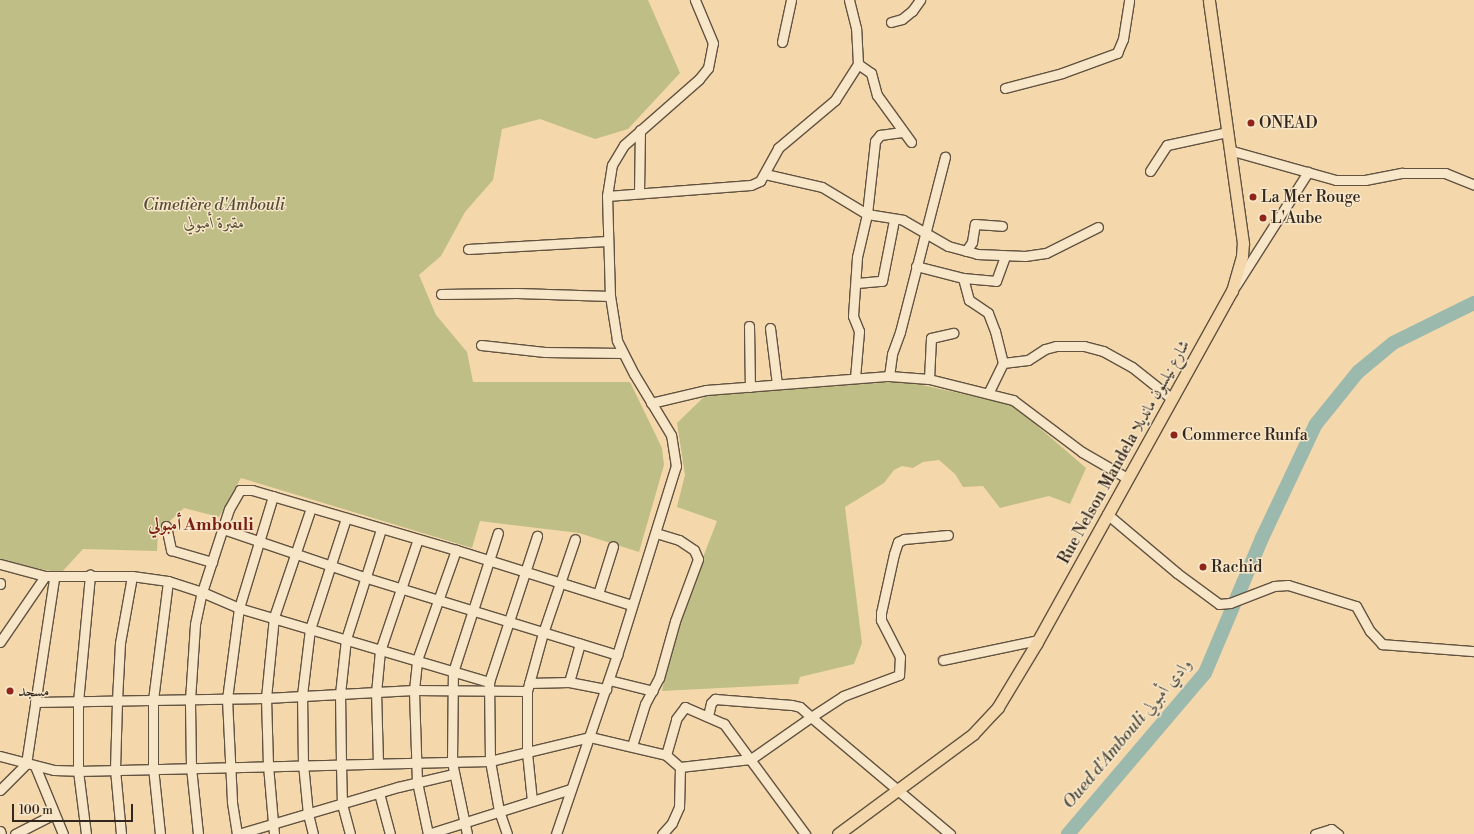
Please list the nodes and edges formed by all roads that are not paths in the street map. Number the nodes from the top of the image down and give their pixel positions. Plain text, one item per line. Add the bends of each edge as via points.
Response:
1 (695, 0) edge
2 (791, 0) edge
3 (850, 0) edge
4 (920, 0) edge
5 (1129, 0) edge
6 (1209, 0) edge
7 (891, 22) dead end
8 (782, 42) dead end
9 (858, 64) junction
10 (1005, 88) dead end
11 (640, 130) junction
12 (902, 132) junction
13 (1227, 132) junction
14 (911, 142) dead end
15 (1229, 150) junction
16 (944, 156) dead end
17 (1150, 170) dead end
18 (1308, 172) junction
19 (765, 174) junction
20 (1474, 185) edge
21 (639, 193) junction
22 (607, 196) junction
23 (867, 214) junction
24 (894, 220) junction
25 (1002, 226) dead end
26 (1098, 227) dead end
27 (926, 234) junction
28 (607, 241) junction
29 (468, 249) dead end
30 (966, 252) junction
31 (1005, 256) junction
32 (916, 266) junction
33 (963, 278) junction
34 (857, 283) junction
35 (1232, 291) junction
36 (441, 294) dead end
37 (610, 296) junction
38 (749, 326) dead end
39 (770, 328) dead end
40 (953, 333) dead end
41 (481, 344) dead end
42 (622, 353) junction
43 (1003, 363) junction
44 (889, 376) junction
45 (855, 378) junction
46 (929, 379) junction
47 (777, 384) junction
48 (750, 387) junction
49 (988, 394) junction
50 (1171, 398) junction
51 (651, 403) junction
52 (1127, 478) junction
53 (273, 496) junction
54 (311, 508) junction
55 (1107, 514) junction
56 (346, 518) junction
57 (166, 526) dead end
58 (223, 529) junction
59 (381, 529) junction
60 (498, 533) dead end
61 (656, 533) junction
62 (948, 535) dead end
63 (536, 536) dead end
64 (418, 539) junction
65 (575, 539) dead end
66 (259, 541) junction
67 (613, 546) dead end
68 (456, 550) junction
69 (296, 553) junction
70 (490, 561) junction
71 (212, 562) junction
72 (0, 564) edge
73 (330, 565) junction
74 (525, 571) junction
75 (90, 575) junction
76 (132, 576) junction
77 (49, 577) junction
78 (367, 578) junction
79 (168, 581) junction
80 (561, 582) junction
81 (402, 587) junction
82 (202, 592) junction
83 (598, 594) junction
84 (438, 598) junction
85 (632, 606) junction
86 (239, 608) junction
87 (473, 609) junction
88 (274, 617) junction
89 (510, 621) junction
90 (310, 629) junction
91 (543, 633) junction
92 (346, 639) junction
93 (1038, 640) junction
94 (0, 642) edge
95 (580, 644) junction
96 (380, 651) junction
97 (1474, 652) edge
98 (617, 655) junction
99 (417, 660) junction
100 (943, 660) dead end
101 (452, 672) junction
102 (569, 682) junction
103 (488, 685) junction
104 (607, 685) junction
105 (528, 687) junction
106 (414, 690) junction
107 (451, 691) junction
108 (653, 691) junction
109 (376, 693) junction
110 (340, 694) junction
111 (302, 695) junction
112 (227, 698) junction
113 (266, 698) junction
114 (117, 700) junction
115 (153, 700) junction
116 (190, 700) junction
117 (35, 702) junction
118 (78, 702) junction
119 (708, 716) junction
120 (811, 717) junction
121 (590, 737) junction
122 (632, 746) junction
123 (527, 753) junction
124 (666, 755) junction
125 (0, 756) edge
126 (751, 759) junction
127 (416, 761) junction
128 (490, 761) junction
129 (452, 762) junction
130 (341, 763) junction
131 (378, 763) junction
132 (304, 764) junction
133 (30, 765) junction
134 (268, 765) junction
135 (154, 767) junction
136 (191, 767) junction
137 (230, 767) junction
138 (680, 767) junction
139 (115, 769) junction
140 (78, 771) junction
141 (453, 774) junction
142 (418, 782) junction
143 (570, 789) junction
144 (0, 790) edge
145 (897, 790) junction
146 (379, 793) junction
147 (532, 801) junction
148 (342, 805) junction
149 (499, 811) junction
150 (54, 814) junction
151 (308, 814) junction
152 (463, 823) junction
153 (271, 824) junction
154 (0, 831) edge
155 (1, 834) edge
156 (15, 834) edge
157 (63, 834) edge
158 (86, 834) edge
159 (122, 834) edge
160 (160, 834) edge
161 (198, 834) edge
162 (237, 834) edge
163 (274, 834) edge
164 (313, 834) edge
165 (350, 834) edge
166 (390, 834) edge
167 (428, 834) edge
168 (467, 834) edge
169 (507, 834) edge
170 (556, 834) edge
171 (662, 834) edge
172 (805, 834) edge
173 (838, 834) edge
174 (950, 834) edge
175 (1315, 834) edge
176 (1338, 834) edge

1 - 11 street via 713,43 708,68 699,79
2 - 8 street
3 - 9 street via 856,28
4 - 7 street via 902,19
5 - 10 street via 1123,39 1117,53 1062,73
6 - 13 main road, Rue Nelson Mandela شارع نيلسون مانديلا
9 - 12 street via 871,73 877,95
9 - 19 street via 835,100 778,148
11 - 21 street
11 - 22 street via 624,144 612,165
12 - 14 street
12 - 23 street via 880,135 875,141
13 - 15 main road, Rue Nelson Mandela شارع نيلسون مانديلا
13 - 17 street via 1167,144
15 - 18 street
15 - 35 main road, Rue Nelson Mandela شارع نيلسون مانديلا via 1243,243
16 - 27 street
18 - 20 street via 1336,180 1365,180 1402,173 1445,173
18 - 35 street
19 - 21 street via 756,184 751,185
19 - 23 street via 822,187
21 - 22 street
22 - 28 street
23 - 24 street
23 - 34 street via 857,257
24 - 27 street via 903,220
24 - 34 street via 882,281
25 - 30 street via 975,224 972,242
26 - 31 street via 1046,253
27 - 30 street
27 - 32 street
28 - 29 street
28 - 37 street
30 - 31 street
31 - 33 street via 996,281
32 - 33 street
32 - 44 street via 892,354
33 - 43 street via 969,300 988,313
34 - 45 street via 853,316 859,331
35 - 50 main road, Rue Nelson Mandela شارع نيلسون مانديلا
36 - 37 street
37 - 42 street via 616,340
38 - 48 street
39 - 47 street
40 - 46 street via 931,338
41 - 42 street via 545,352
42 - 51 street
43 - 49 street
43 - 50 street via 1028,360 1045,349 1056,346 1084,346 1103,351 1132,367
44 - 45 street
44 - 46 street
45 - 47 street
46 - 49 street
47 - 48 street
48 - 51 street via 706,390
49 - 52 street via 1013,400 1024,406 1082,452
50 - 52 main road, Rue Nelson Mandela شارع نيلسون مانديلا
51 - 61 street via 671,435 676,466
52 - 55 main road, Rue Nelson Mandela شارع نيلسون مانديلا
53 - 54 street
53 - 58 street via 252,490 240,490
53 - 66 street
54 - 56 street
54 - 69 street
55 - 93 main road, Rue Nelson Mandela شارع نيلسون مانديلا
55 - 97 street via 1177,573 1219,604 1230,603 1274,586 1288,585 1356,606 1370,631 1382,644
56 - 59 street
56 - 73 street
57 - 71 street via 171,550
58 - 66 street
58 - 71 street
59 - 64 street
59 - 78 street
60 - 70 street
61 - 85 street
61 - 108 street via 680,540 694,550 698,559
62 - 120 street via 904,539 898,542 881,620 900,657 899,675 843,696
63 - 74 street
64 - 68 street
64 - 81 street
65 - 80 street
66 - 69 street
66 - 86 street
67 - 83 street
68 - 70 street
68 - 84 street
69 - 73 street
69 - 88 street
70 - 74 street
70 - 87 street
71 - 82 street
72 - 77 street
73 - 78 street
73 - 90 street
74 - 80 street
74 - 89 street
75 - 76 street
75 - 77 street
75 - 118 street
76 - 79 street
76 - 114 street via 120,643
77 - 94 street
77 - 117 street
78 - 81 street
78 - 92 street
79 - 82 street
79 - 115 street
80 - 83 street
80 - 91 street
81 - 84 street
81 - 96 street
82 - 86 street
82 - 116 street via 195,624
83 - 85 street
84 - 87 street
84 - 99 street
85 - 98 street
86 - 88 street
86 - 112 street
87 - 89 street
87 - 101 street
88 - 90 street
88 - 113 street
89 - 91 street
89 - 103 street
90 - 92 street
90 - 111 street
91 - 95 street
91 - 105 street
92 - 96 street
92 - 110 street
93 - 100 street
93 - 145 main road, Rue Nelson Mandela شارع نيلسون مانديلا via 998,707 978,728
95 - 98 street
95 - 102 street
96 - 99 street
96 - 109 street
98 - 104 street
99 - 101 street
99 - 106 street
101 - 103 street
101 - 107 street
102 - 104 street
102 - 105 street
103 - 105 street
103 - 107 street
103 - 128 street
104 - 108 street
104 - 121 street
105 - 123 street
106 - 107 street
106 - 109 street
106 - 127 street
107 - 129 street
108 - 122 street via 645,704
109 - 110 street
109 - 131 street
110 - 111 street
110 - 130 street
111 - 113 street
111 - 132 street
112 - 113 street
112 - 116 street
112 - 137 street
113 - 134 street
114 - 115 street
114 - 118 street
114 - 139 street
115 - 116 street
115 - 135 street
116 - 136 street
117 - 118 street
117 - 133 street
118 - 140 street
119 - 120 street via 711,703 715,699 792,705 800,707
119 - 124 street via 685,707 680,711
119 - 126 street via 724,724 732,732
120 - 126 street
120 - 145 street
121 - 122 street
121 - 123 street
121 - 143 street
122 - 124 street
123 - 128 street
123 - 147 street
124 - 138 street
125 - 133 street
126 - 138 street
126 - 172 street
127 - 129 street
127 - 131 street
127 - 142 street
128 - 129 street
128 - 149 street
129 - 141 street
130 - 131 street
130 - 132 street
130 - 148 street
132 - 134 street
132 - 151 street
133 - 140 street
133 - 144 street
133 - 150 street
134 - 137 street
134 - 153 street
135 - 136 street
135 - 139 street
135 - 160 street
136 - 137 street
136 - 161 street
137 - 162 street
138 - 171 street via 677,814
139 - 140 street
139 - 159 street
140 - 158 street
141 - 142 street
141 - 152 street
142 - 146 street
142 - 167 street
143 - 147 street
143 - 170 street
145 - 173 main road, Rue Nelson Mandela شارع نيلسون مانديلا
145 - 174 street
146 - 148 street
146 - 166 street
147 - 149 street
148 - 151 street
148 - 165 street
149 - 152 street
149 - 169 street
150 - 156 street
150 - 157 street
151 - 153 street
151 - 164 street
152 - 167 street
152 - 168 street
153 - 162 street
153 - 163 street
154 - 155 street
175 - 176 street via 1331,829

